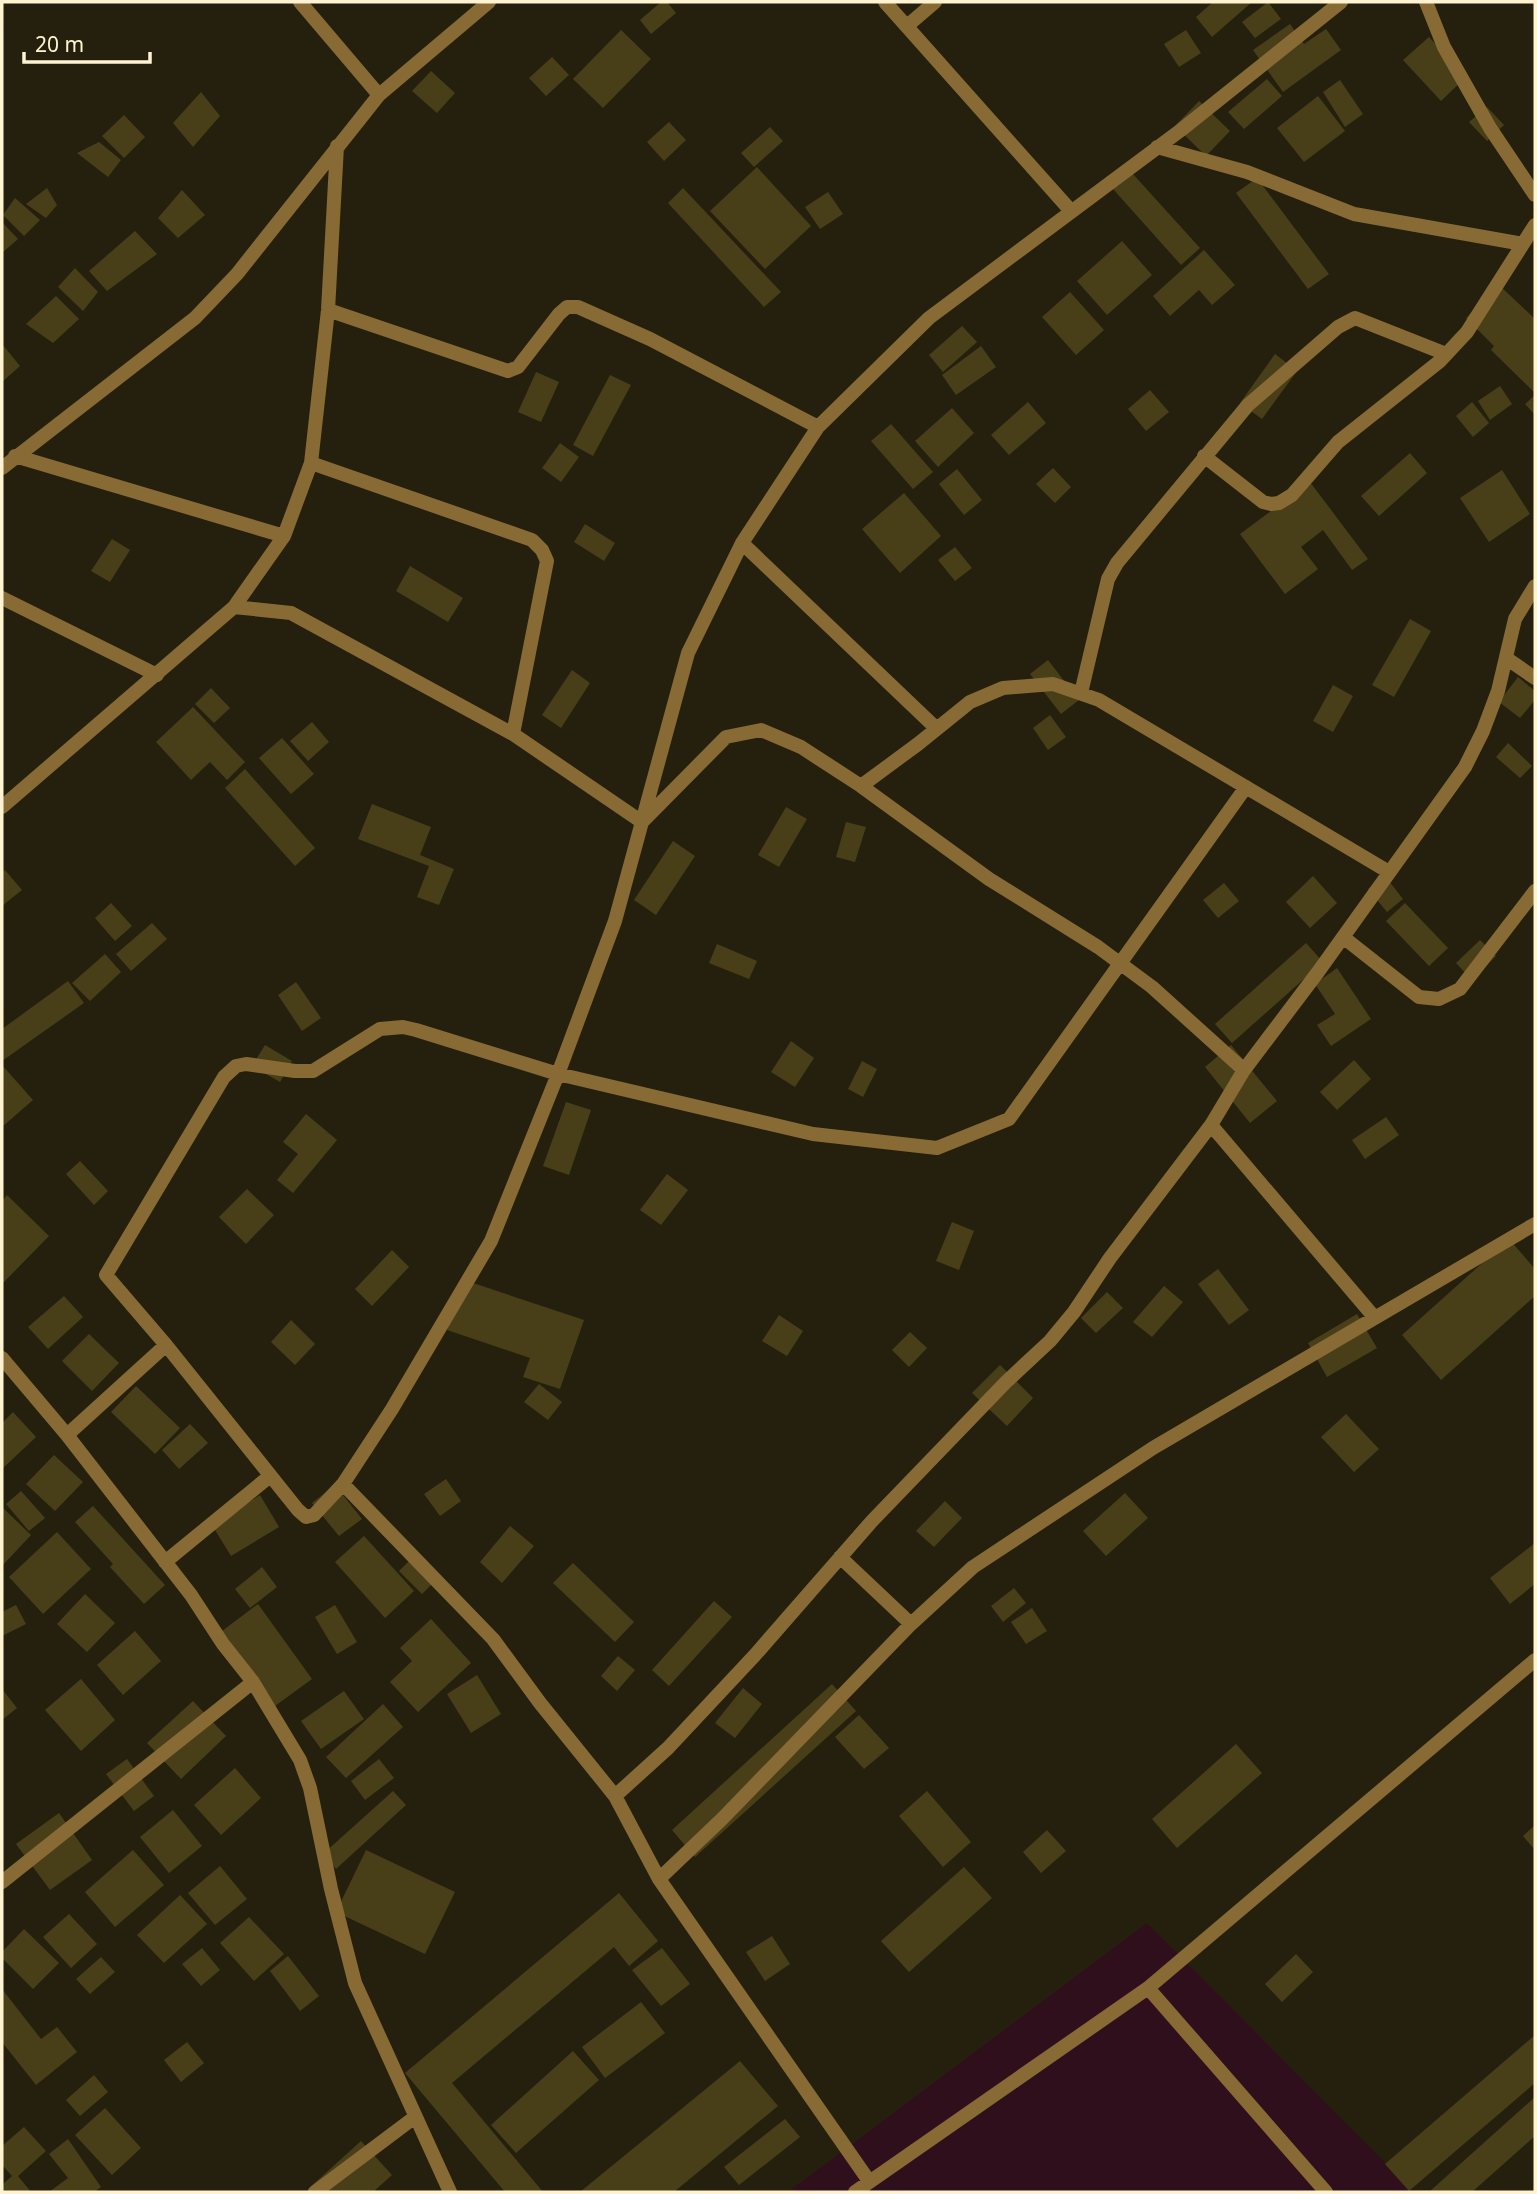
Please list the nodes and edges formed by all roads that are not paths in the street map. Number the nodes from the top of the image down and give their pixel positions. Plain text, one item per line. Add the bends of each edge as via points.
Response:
1 (300, 2) edge
2 (489, 2) edge
3 (885, 2) edge
4 (935, 2) edge
5 (1341, 2) edge
6 (1430, 3) edge
7 (907, 26) junction
8 (379, 95) junction
9 (337, 146) junction
10 (1157, 147) junction
11 (1535, 195) edge
12 (1071, 211) junction
13 (1535, 225) edge
14 (1523, 244) junction
15 (328, 310) junction
16 (1446, 354) junction
17 (818, 427) junction
18 (15, 456) junction
19 (1204, 456) junction
20 (311, 463) junction
21 (2, 468) edge
22 (284, 537) junction
23 (741, 543) junction
24 (1535, 586) edge
25 (2, 598) edge
26 (234, 607) junction
27 (1506, 658) junction
28 (158, 675) junction
29 (1535, 678) edge
30 (1081, 693) junction
31 (937, 730) junction
32 (513, 734) junction
33 (861, 786) junction
34 (1246, 787) junction
35 (2, 807) edge
36 (642, 822) junction
37 (1390, 872) junction
38 (1535, 891) edge
39 (1343, 937) junction
40 (1121, 964) junction
41 (1244, 1070) junction
42 (558, 1074) junction
43 (1211, 1125) junction
44 (1535, 1224) edge
45 (1375, 1318) junction
46 (166, 1345) junction
47 (2, 1357) edge
48 (66, 1435) junction
49 (270, 1476) junction
50 (343, 1485) junction
51 (840, 1557) junction
52 (165, 1562) junction
53 (911, 1624) junction
54 (1535, 1660) edge
55 (253, 1682) junction
56 (615, 1796) junction
57 (659, 1879) junction
58 (2, 1882) edge
59 (1148, 1988) junction
60 (415, 2117) junction
61 (869, 2181) junction
62 (315, 2192) edge
63 (450, 2192) edge
64 (855, 2192) edge
65 (1326, 2192) edge

1 - 8 street
2 - 8 street
3 - 7 street
4 - 7 street
5 - 10 street
6 - 11 street via 1444,47
7 - 12 street
8 - 9 street
9 - 15 street
9 - 18 street via 237,274 195,318
10 - 12 street
10 - 14 street via 1247,172 1354,214
12 - 17 street via 929,318
13 - 14 street
14 - 16 street via 1467,332
15 - 17 street via 508,371 518,367 559,314 567,307 578,307 650,339
15 - 20 street
16 - 19 street via 1355,318 1349,320 1248,405
16 - 19 street via 1338,442 1292,495 1279,503 1263,502
17 - 23 street
18 - 21 street
18 - 22 street
19 - 30 street via 1108,579
20 - 22 street
20 - 32 street via 532,540 542,550 547,561
22 - 26 street
23 - 31 street
23 - 36 street via 688,653
24 - 27 street via 1515,620
25 - 28 street
26 - 28 street
26 - 32 street via 291,613
27 - 29 street
27 - 37 street via 1490,711 1465,767
28 - 35 street
30 - 31 street via 1053,684 1003,688 970,702
30 - 34 street
31 - 33 street
32 - 36 street
33 - 36 street via 801,747 761,730 726,737
33 - 40 street via 989,879
34 - 37 street
34 - 40 street
36 - 42 street via 615,921
37 - 39 street
38 - 39 street via 1460,989 1439,999 1419,997
39 - 41 street
40 - 41 street
40 - 42 street via 1009,1119 937,1148 813,1134
41 - 43 street
42 - 46 street via 403,1027 380,1029 313,1071 236,1066 224,1077 106,1275
42 - 50 street via 491,1241
43 - 45 street
43 - 51 street via 1066,1322
44 - 45 street
45 - 53 street via 1153,1448 973,1567
46 - 48 street
46 - 49 street
47 - 48 street
48 - 52 street
49 - 50 street via 306,1517 314,1515
49 - 52 street
50 - 56 street via 493,1639
51 - 53 street
51 - 56 street via 668,1748
52 - 55 street
53 - 57 street
54 - 59 street
55 - 58 street
55 - 60 street via 300,1760 355,1983
56 - 57 street
57 - 61 street
59 - 61 street
59 - 65 street
60 - 62 street
60 - 63 street
61 - 64 street

